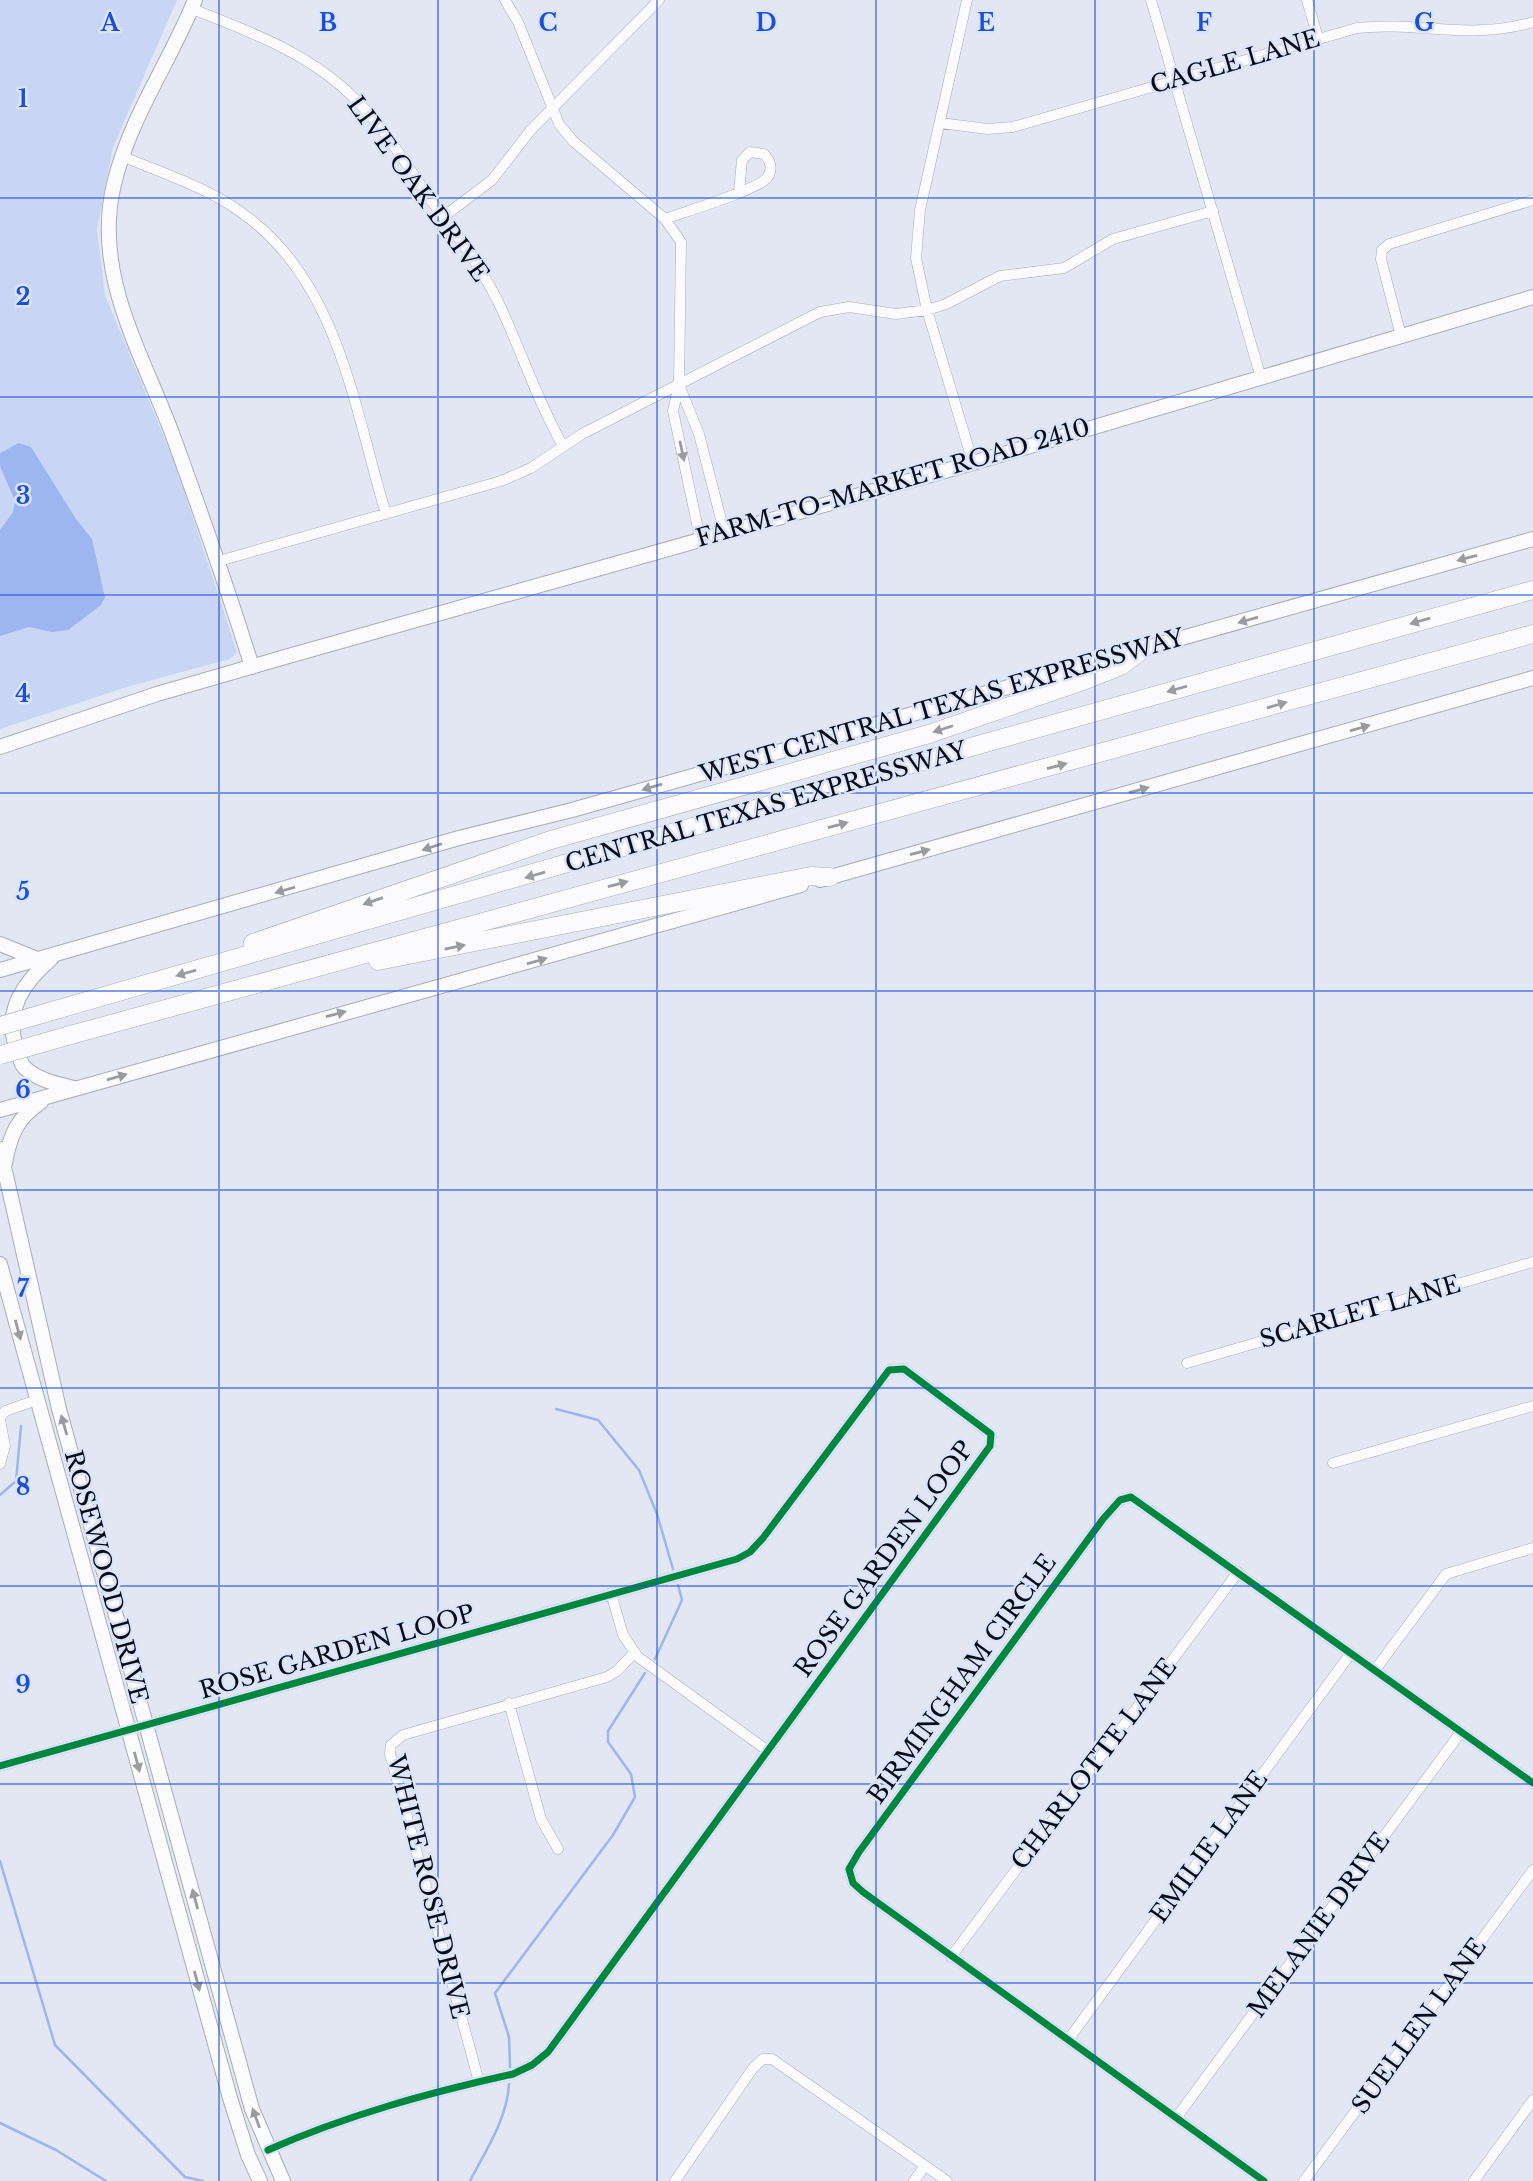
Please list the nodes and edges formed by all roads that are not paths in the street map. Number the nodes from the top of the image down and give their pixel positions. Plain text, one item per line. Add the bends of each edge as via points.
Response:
1 (505, 0) edge
2 (659, 0) edge
3 (967, 0) edge
4 (1151, 0) edge
5 (1307, 0) edge
6 (193, 5) edge
7 (1533, 22) edge
8 (1318, 38) junction
9 (1174, 80) junction
10 (553, 109) junction
11 (940, 123) junction
12 (122, 156) junction
13 (739, 192) dead end
14 (1533, 200) edge
15 (1213, 211) junction
16 (443, 217) junction
17 (665, 219) junction
18 (1533, 297) edge
19 (927, 310) junction
20 (1401, 336) junction
21 (1261, 378) junction
22 (679, 385) junction
23 (563, 446) junction
24 (973, 463) junction
25 (386, 514) junction
26 (724, 531) junction
27 (700, 538) junction
28 (1533, 539) edge
29 (219, 561) junction
30 (1533, 590) edge
31 (1533, 634) edge
32 (1142, 650) junction
33 (252, 667) junction
34 (1533, 678) edge
35 (0, 747) edge
36 (831, 877) junction
37 (0, 944) edge
38 (55, 956) junction
39 (39, 959) junction
40 (339, 961) junction
41 (215, 965) junction
42 (0, 970) edge
43 (0, 1026) edge
44 (0, 1055) edge
45 (76, 1088) junction
46 (48, 1096) junction
47 (0, 1110) edge
48 (0, 1149) edge
49 (4, 1168) junction
50 (1533, 1262) edge
51 (0, 1264) edge
52 (1187, 1363) dead end
53 (37, 1400) junction
54 (1533, 1406) edge
55 (0, 1419) edge
56 (1334, 1463) dead end
57 (0, 1464) edge
58 (1533, 1548) edge
59 (1238, 1572) junction
60 (611, 1593) junction
61 (634, 1653) junction
62 (1351, 1653) junction
63 (1375, 1670) junction
64 (509, 1703) junction
65 (148, 1727) junction
66 (129, 1732) junction
67 (1461, 1732) junction
68 (768, 1751) junction
69 (0, 1766) edge
70 (1533, 1783) edge
71 (558, 1849) dead end
72 (1533, 1870) edge
73 (951, 1957) junction
74 (1068, 2040) junction
75 (479, 2082) junction
76 (1533, 2100) edge
77 (1176, 2118) junction
78 (268, 2150) junction
79 (925, 2166) junction
80 (260, 2181) edge
81 (283, 2181) edge
82 (675, 2181) edge
83 (914, 2181) edge
84 (947, 2181) edge
85 (1264, 2181) edge
86 (1304, 2181) edge
87 (1474, 2181) edge

1 - 10 street
2 - 10 street
3 - 11 street
4 - 9 street
5 - 8 street
6 - 12 main road
6 - 16 street, LIVE OAK DRIVE via 271,41 340,85 371,117
7 - 8 street, CAGLE LANE via 1489,32 1378,25
8 - 9 street, CAGLE LANE
9 - 11 street, CAGLE LANE via 1013,127
9 - 15 street
10 - 16 street via 492,180
10 - 17 street via 573,141
11 - 19 street via 916,239
12 - 25 street via 241,211 287,256 309,286 344,366
12 - 29 main road via 109,219 116,294
13 - 17 street
14 - 20 street via 1382,250
15 - 19 street via 1113,239 1064,268 1000,276
15 - 21 street
16 - 23 street, LIVE OAK DRIVE via 502,309 533,388
17 - 22 street via 681,242
18 - 20 main road, FARM-TO-MARKET ROAD 2410
19 - 22 street via 895,314 849,307 820,312
19 - 24 street
20 - 21 main road, FARM-TO-MARKET ROAD 2410
21 - 24 main road, FARM-TO-MARKET ROAD 2410
22 - 23 street
22 - 26 street via 699,433
22 -> 27 street via 673,411
23 - 25 street via 501,481
24 - 26 main road, FARM-TO-MARKET ROAD 2410
25 - 29 street
26 - 27 main road, FARM-TO-MARKET ROAD 2410
27 - 33 main road, FARM-TO-MARKET ROAD 2410
28 -> 32 main road, WEST CENTRAL TEXAS EXPRESSWAY
29 - 33 main road
30 -> 41 highway, CENTRAL TEXAS EXPRESSWAY
40 -> 31 highway, CENTRAL TEXAS EXPRESSWAY
32 -> 38 main road, WEST CENTRAL TEXAS EXPRESSWAY via 459,838
32 -> 41 highway via 1121,666 1028,701 929,734 551,840 248,945
33 - 35 main road, FARM-TO-MARKET ROAD 2410
36 -> 34 main road
40 -> 36 highway via 371,962 418,954 811,876
45 -> 36 main road
37 - 39 main road
38 - 39 main road, WEST CENTRAL TEXAS EXPRESSWAY
38 - 45 main road via 31,975 18,995 12,1033 23,1066 46,1081
39 - 42 main road, WEST CENTRAL TEXAS EXPRESSWAY
40 - 44 highway, CENTRAL TEXAS EXPRESSWAY, bridge
41 -> 43 highway, CENTRAL TEXAS EXPRESSWAY, bridge
45 - 46 main road
46 - 47 main road
46 - 49 main road via 20,1120
48 - 49 main road, ROSEWOOD DRIVE
65 -> 49 main road, ROSEWOOD DRIVE via 59,1409
50 - 52 street, SCARLET LANE
51 -> 53 main road, ROSEWOOD DRIVE
53 - 55 street via 5,1411
53 - 66 main road, ROSEWOOD DRIVE
54 - 56 street
55 - 57 street via 5,1446
58 - 63 street via 1446,1574
59 - 62 street, BIRMINGHAM CIRCLE
59 - 73 street, CHARLOTTE LANE
59 - 73 street, BIRMINGHAM CIRCLE via 1131,1497 1120,1500 1103,1519 849,1869 853,1883 863,1892
60 - 61 street via 623,1635
60 - 65 street, ROSE GARDEN LOOP
60 - 68 street, ROSE GARDEN LOOP via 724,1564 750,1552 889,1370 904,1368 985,1427 990,1446
61 - 64 street, WHITE ROSE DRIVE via 607,1677
61 - 68 street
62 - 63 street, BIRMINGHAM CIRCLE
62 - 74 street, EMILIE LANE
63 - 67 street, BIRMINGHAM CIRCLE
64 - 71 street via 541,1819
64 - 75 street, WHITE ROSE DRIVE via 403,1735 391,1745 390,1755
65 - 66 street, ROSE GARDEN LOOP
78 -> 65 main road, ROSEWOOD DRIVE via 252,2109
66 - 69 street, ROSE GARDEN LOOP
66 -> 80 main road, ROSEWOOD DRIVE via 230,2098
67 - 70 street, BIRMINGHAM CIRCLE
67 - 77 street, MELANIE DRIVE
68 - 75 street, ROSE GARDEN LOOP via 548,2052 513,2074
72 - 86 street, SUELLEN LANE
73 - 74 street, BIRMINGHAM CIRCLE
74 - 77 street, BIRMINGHAM CIRCLE
75 - 78 street, ROSE GARDEN LOOP via 337,2121
76 - 87 street
77 - 85 street, BIRMINGHAM CIRCLE
78 - 81 main road, ROSEWOOD DRIVE
79 - 82 street via 772,2059 763,2059
79 - 83 street
79 - 84 street

